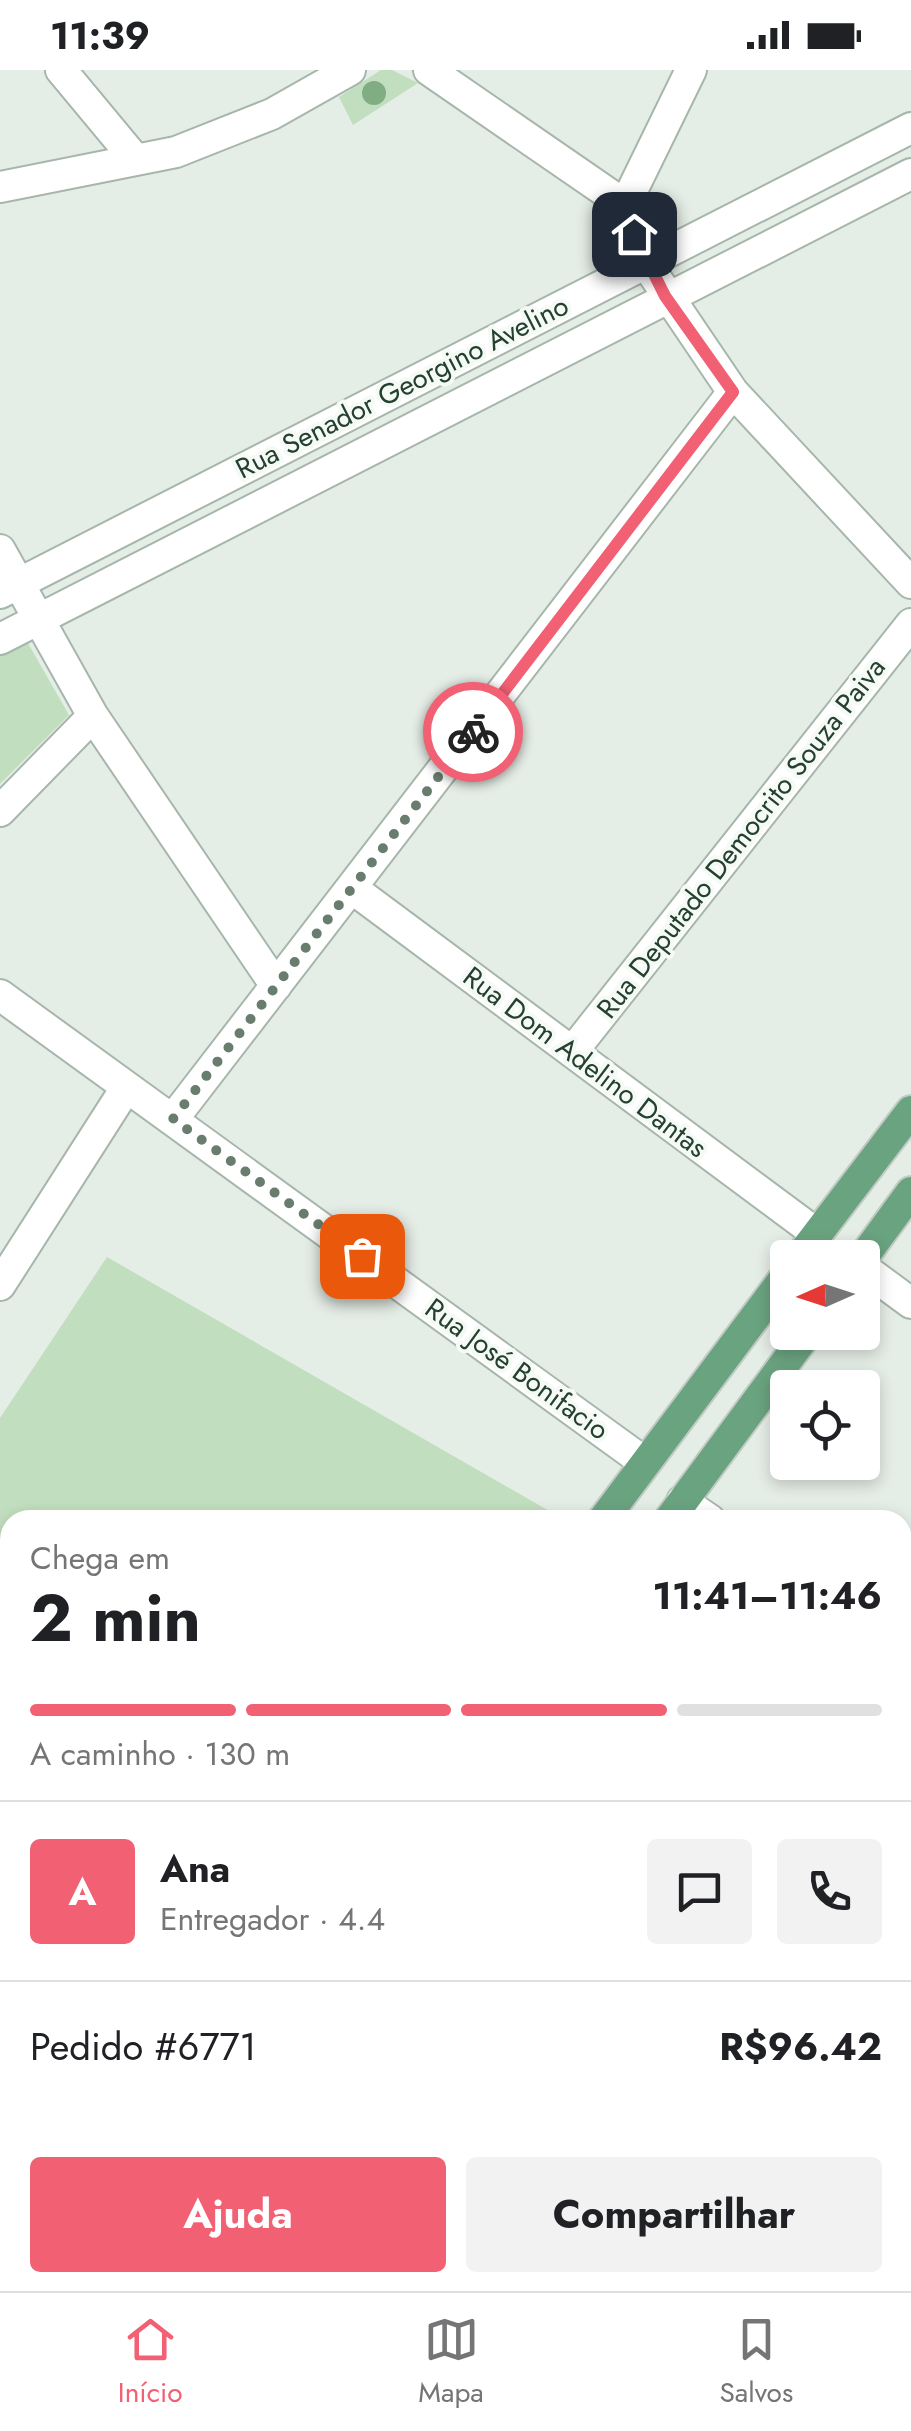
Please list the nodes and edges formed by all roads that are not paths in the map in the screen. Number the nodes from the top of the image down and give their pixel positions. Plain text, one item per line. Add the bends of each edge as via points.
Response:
1 (60, 70) edge
2 (350, 70) edge
3 (429, 70) edge
4 (691, 70) edge
5 (911, 128) edge
6 (134, 158) junction
7 (911, 174) edge
8 (0, 187) edge
9 (625, 205) junction
10 (644, 262) junction
11 (665, 296) junction
12 (733, 392) junction
13 (0, 550) edge
14 (911, 582) edge
15 (10, 588) edge
16 (39, 620) junction
17 (911, 624) edge
18 (0, 639) edge
19 (93, 716) junction
20 (0, 811) edge
21 (353, 889) junction
22 (276, 986) junction
23 (0, 995) edge
24 (572, 1052) junction
25 (126, 1088) junction
26 (911, 1111) edge
27 (173, 1119) junction
28 (911, 1192) edge
29 (801, 1240) edge
30 (813, 1240) edge
31 (876, 1240) edge
32 (880, 1281) edge
33 (0, 1284) edge
34 (770, 1297) edge
35 (911, 1304) edge
36 (795, 1350) edge
37 (644, 1462) junction
38 (610, 1510) edge
39 (676, 1510) edge

1 - 6 street
2 - 6 street via 272,114 176,152
3 - 9 street
4 - 9 street
5 - 10 street, Rua Senador Georgino Avelino
6 - 8 street
7 - 11 street, Rua Senador Georgino Avelino
9 - 10 street
10 - 11 street
10 - 15 street, Rua Senador Georgino Avelino
11 - 12 street
11 - 16 street, Rua Senador Georgino Avelino
12 - 14 street
12 - 21 street
13 - 15 street
15 - 16 street
16 - 18 street, Rua Senador Georgino Avelino
16 - 19 street
17 - 24 street, Rua Deputado Democrito Souza Paiva
19 - 20 street
19 - 22 street
21 - 22 street
21 - 24 street, Rua Dom Adelino Dantas
22 - 27 street
23 - 25 street, Rua José Bonifacio
24 - 29 street, Rua Dom Adelino Dantas
25 - 27 street, Rua José Bonifacio
25 - 33 street
26 - 30 main road
27 - 37 street, Rua José Bonifacio
28 - 31 main road
32 - 35 street
34 - 37 main road
36 - 39 main road
37 - 38 main road

